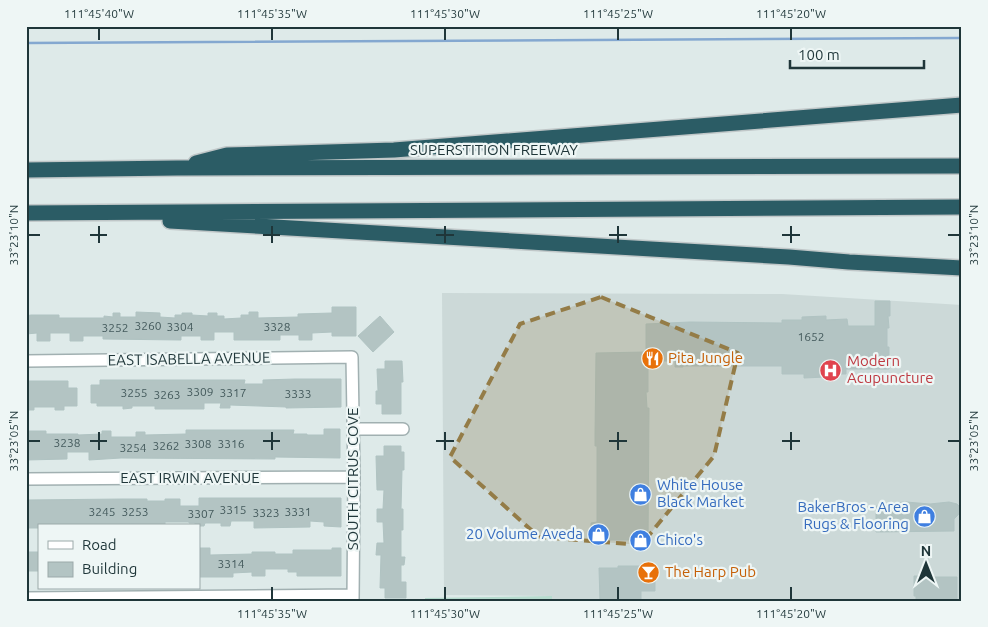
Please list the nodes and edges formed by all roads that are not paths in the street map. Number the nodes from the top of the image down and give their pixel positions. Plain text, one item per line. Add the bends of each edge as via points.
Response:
1 (962, 105) edge
2 (962, 166) edge
3 (177, 168) junction
4 (26, 170) edge
5 (962, 207) edge
6 (27, 213) edge
7 (962, 268) edge
8 (352, 357) joint
9 (26, 362) edge
10 (354, 429) junction
11 (403, 429) dead end
12 (354, 477) junction
13 (26, 479) edge
14 (26, 598) edge
15 (353, 598) edge
16 (166, 599) edge

1 - 3 highway via 404,150 227,155
2 - 3 highway, SUPERSTITION FREEWAY
3 - 4 highway, SUPERSTITION FREEWAY
5 - 6 highway
6 - 7 highway
8 - 9 street, EAST ISABELLA AVENUE
8 - 10 street, SOUTH CITRUS COVE
10 - 11 street
10 - 12 street, SOUTH CITRUS COVE
12 - 13 street, EAST IRWIN AVENUE
12 - 15 street, SOUTH CITRUS COVE
14 - 16 street
15 - 16 street

